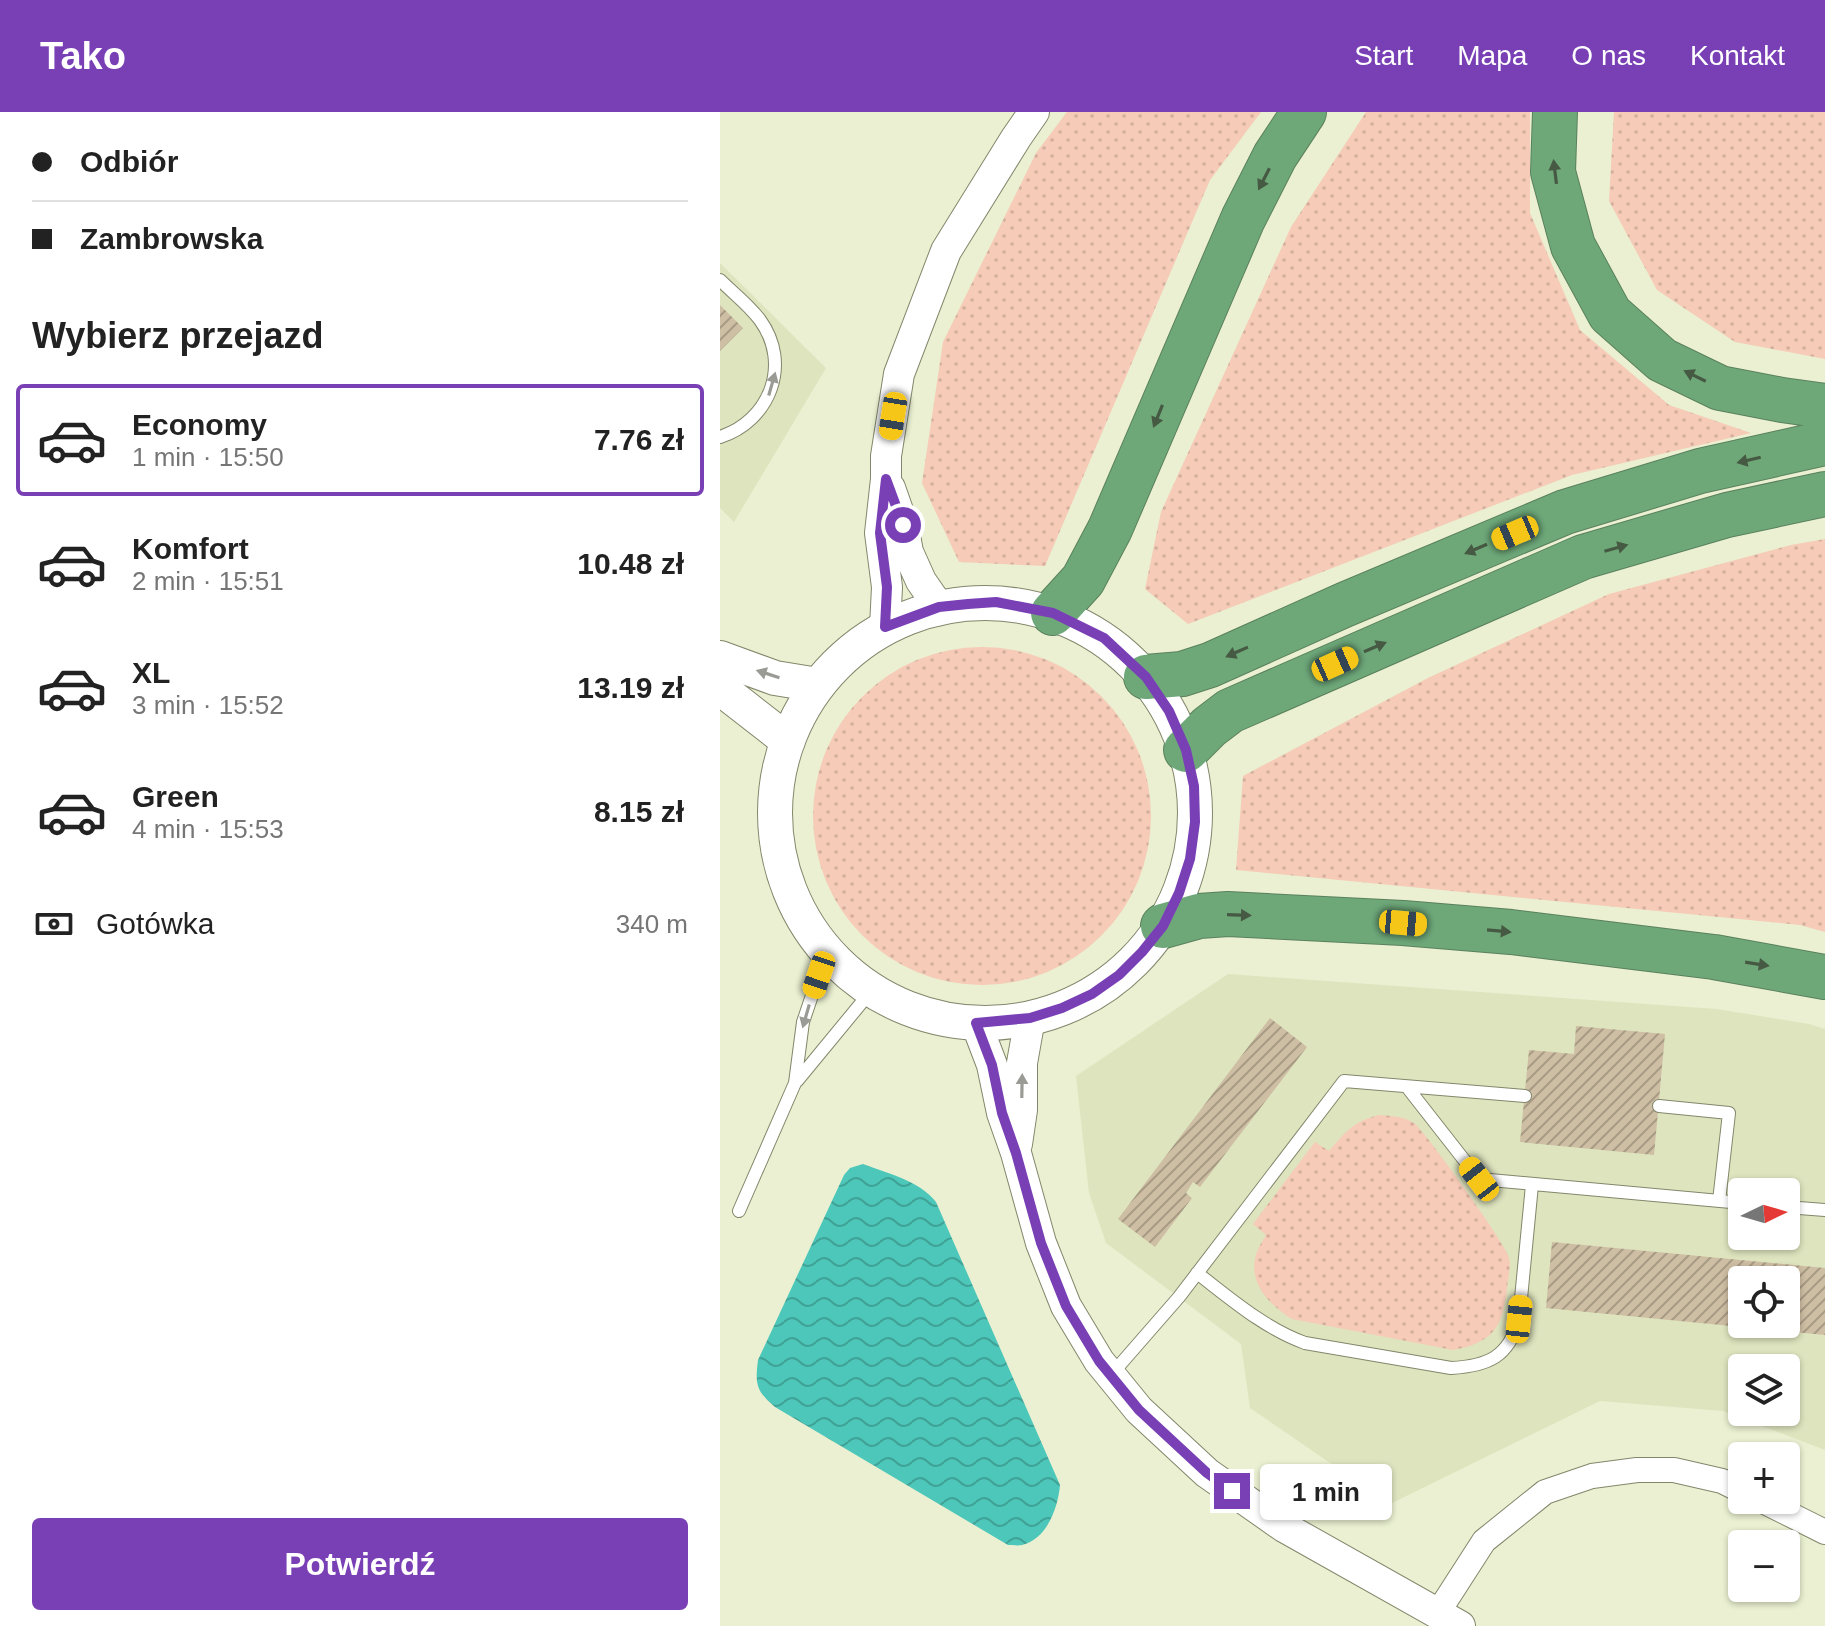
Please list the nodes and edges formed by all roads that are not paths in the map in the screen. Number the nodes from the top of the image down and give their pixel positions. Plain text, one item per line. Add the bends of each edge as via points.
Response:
1 (1034, 112) edge
2 (1304, 112) edge
3 (1555, 112) edge
4 (720, 280) edge
5 (1825, 406) edge
6 (720, 437) edge
7 (1825, 443) edge
8 (886, 479) junction
9 (1825, 494) edge
10 (939, 607) junction
11 (1053, 613) junction
12 (885, 627) junction
13 (720, 658) edge
14 (1146, 677) junction
15 (818, 685) junction
16 (720, 688) edge
17 (788, 741) junction
18 (1186, 750) junction
19 (1163, 926) junction
20 (827, 951) junction
21 (1825, 977) edge
22 (872, 990) junction
23 (1030, 1018) junction
24 (976, 1023) junction
25 (795, 1083) junction
26 (1407, 1087) junction
27 (1525, 1096) dead end
28 (1659, 1106) dead end
29 (1016, 1153) junction
30 (1532, 1185) junction
31 (1719, 1201) junction
32 (1728, 1202) edge
33 (1800, 1208) edge
34 (1825, 1210) edge
35 (739, 1211) dead end
36 (1197, 1273) junction
37 (1111, 1375) junction
38 (1728, 1484) edge
39 (1789, 1514) edge
40 (1825, 1532) edge
41 (1449, 1620) edge

1 - 8 street via 946,251 899,374
2 -> 11 highway via 1243,219 1110,529 1083,580
5 -> 3 highway via 1720,388 1662,360 1610,314 1573,246 1553,172
6 -> 4 lane via 746,423 764,404 776,368 775,351 760,320
7 -> 14 highway via 1700,471 1565,512 1210,665
8 - 10 street via 908,552
8 - 12 street via 880,533 887,587
18 -> 9 highway via 1230,711 1583,557 1727,515
10 - 11 main road via 996,602
10 - 12 main road
11 - 14 main road via 1104,638
12 - 15 main road via 849,652
15 -> 13 main road via 775,678
14 - 18 main road
15 - 17 main road
16 - 17 main road
17 - 20 main road via 777,784 776,829 784,873 801,914
18 - 19 main road via 1195,822 1190,859
19 -> 21 highway via 1228,914 1434,926 1714,957
19 - 23 main road via 1119,975 1092,994
20 - 22 main road
20 -> 25 lane via 803,1022
22 - 24 main road via 899,1005
22 - 25 lane
23 - 24 main road
29 -> 23 street
24 - 29 street
25 - 35 lane
26 - 27 lane
26 - 30 lane via 1479,1179
26 - 36 lane via 1344,1081
28 - 31 lane via 1729,1113
29 - 37 street via 1041,1243 1066,1306
30 - 31 lane
30 - 36 lane via 1515,1333 1493,1360 1475,1367 1451,1368 1305,1343 1268,1326
31 - 32 lane
33 - 34 lane
36 - 37 lane
37 - 41 street via 1139,1410 1207,1473 1284,1527
38 - 41 street via 1674,1470 1637,1470 1592,1476 1545,1492 1484,1541
39 - 40 street

